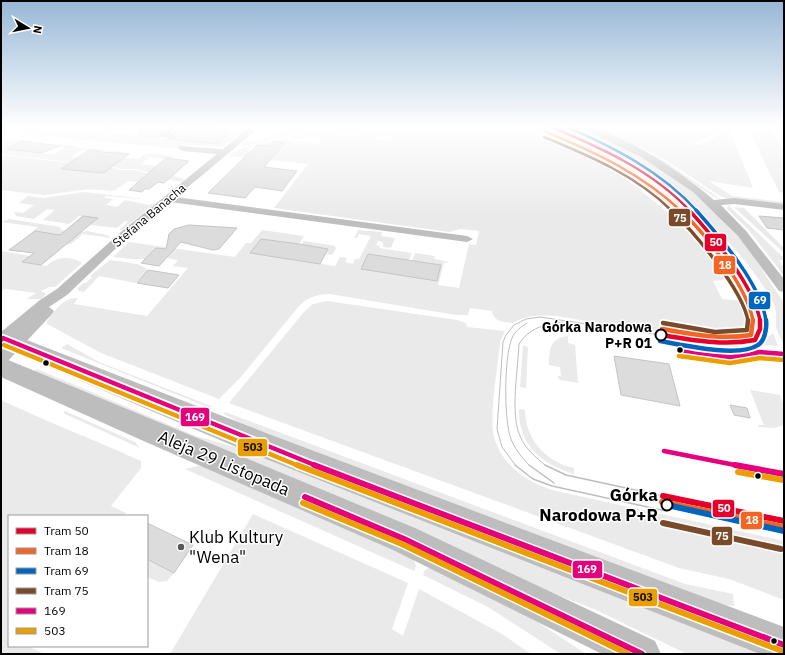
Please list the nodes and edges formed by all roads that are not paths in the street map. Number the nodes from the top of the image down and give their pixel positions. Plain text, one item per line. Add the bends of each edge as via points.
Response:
1 (219, 157) edge
2 (646, 157) edge
3 (168, 199) junction
4 (713, 203) junction
5 (784, 207) edge
6 (467, 239) dead end
7 (784, 288) edge
8 (4, 347) edge
9 (778, 644) edge
10 (642, 654) edge

1 - 3 street, Stefana Banacha
2 - 4 street via 688,183
3 - 6 street
3 - 8 street, Stefana Banacha via 121,238 62,292 54,304
4 - 5 street via 738,202
4 - 7 street via 748,239
8 - 9 main road, Aleja 29 Listopada
8 - 10 main road, Aleja 29 Listopada via 148,431 404,539

